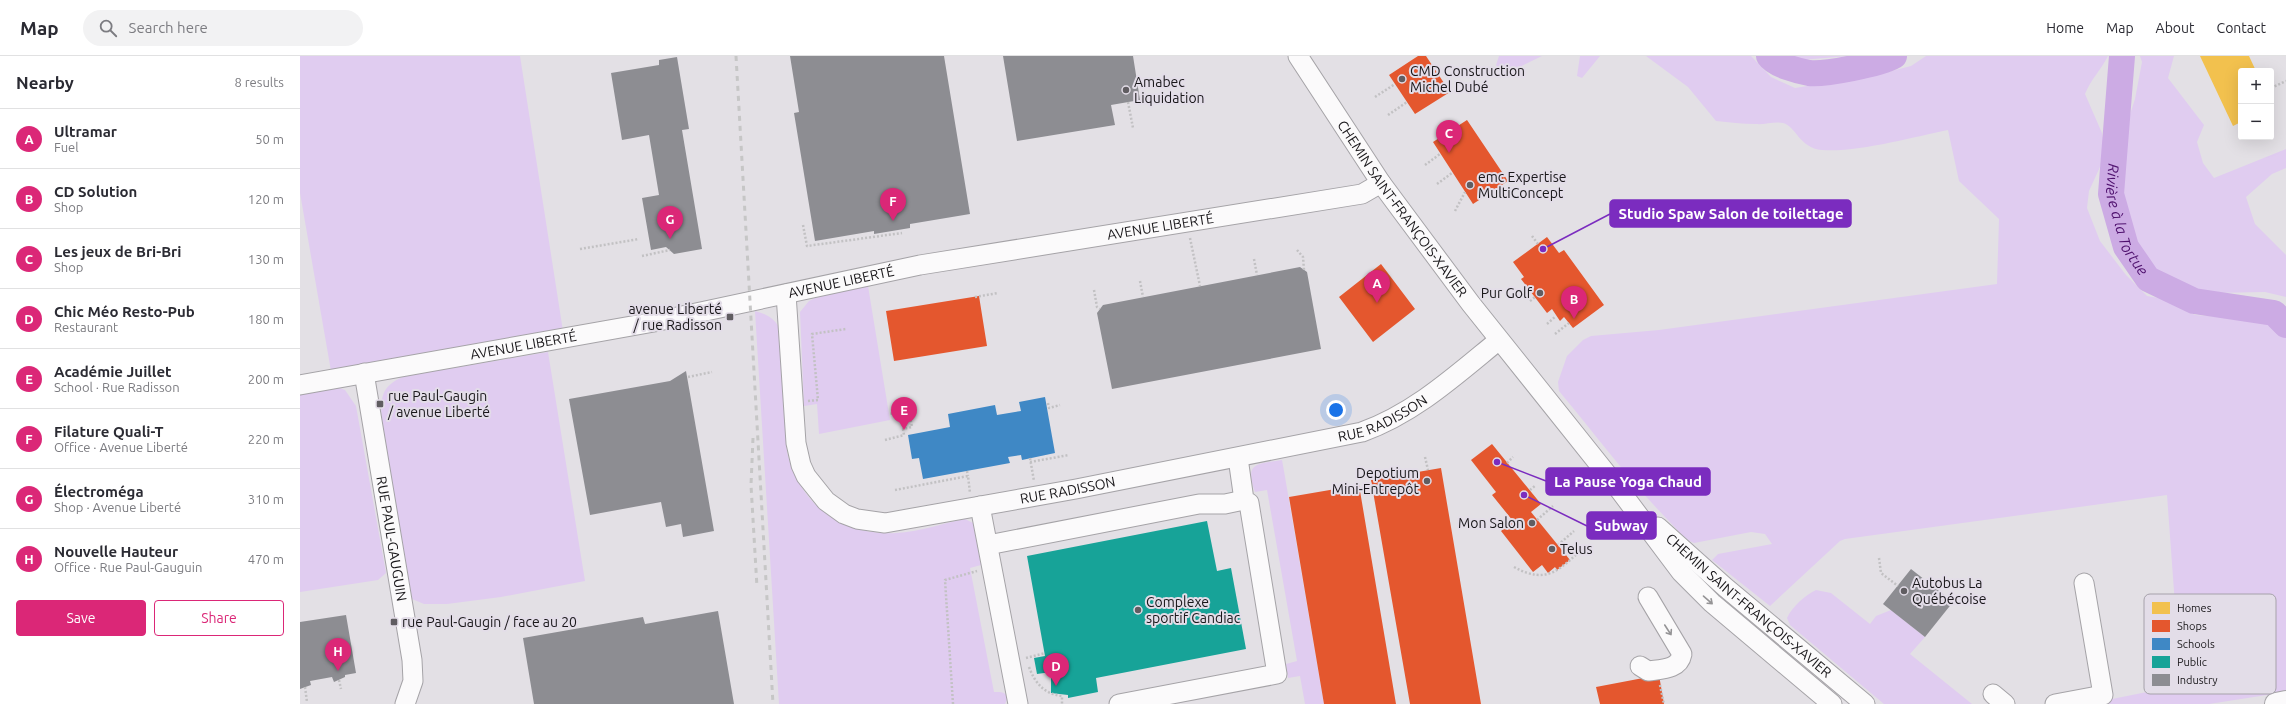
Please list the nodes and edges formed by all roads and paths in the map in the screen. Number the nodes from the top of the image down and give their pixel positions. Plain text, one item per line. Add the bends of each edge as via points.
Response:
1 (1298, 56) edge
2 (2286, 81) edge
3 (1395, 84) dead end
4 (2274, 87) edge
5 (1375, 96) dead end
6 (1128, 102) dead end
7 (1407, 102) dead end
8 (1388, 116) dead end
9 (1133, 128) dead end
10 (1440, 154) dead end
11 (1425, 165) dead end
12 (1452, 173) dead end
13 (1381, 183) junction
14 (1437, 184) dead end
15 (1465, 192) dead end
16 (1455, 211) dead end
17 (803, 225) dead end
18 (890, 231) dead end
19 (1189, 232) dead end
20 (902, 233) dead end
21 (890, 235) junction
22 (1532, 236) dead end
23 (639, 239) dead end
24 (1538, 244) dead end
25 (580, 249) dead end
26 (670, 250) dead end
27 (1297, 250) dead end
28 (642, 256) dead end
29 (1254, 259) dead end
30 (1304, 270) dead end
31 (1258, 275) dead end
32 (1140, 281) dead end
33 (1200, 286) dead end
34 (1094, 290) dead end
35 (998, 293) dead end
36 (786, 294) junction
37 (976, 297) dead end
38 (1143, 297) dead end
39 (1535, 297) dead end
40 (1530, 301) dead end
41 (1100, 309) dead end
42 (1556, 316) dead end
43 (1569, 323) dead end
44 (1547, 324) dead end
45 (846, 329) dead end
46 (1554, 334) dead end
47 (1499, 340) junction
48 (712, 372) dead end
49 (364, 373) junction
50 (688, 376) dead end
51 (300, 384) edge
52 (810, 401) dead end
53 (1048, 404) dead end
54 (1060, 405) dead end
55 (889, 414) dead end
56 (885, 440) dead end
57 (1069, 455) dead end
58 (1425, 457) dead end
59 (1030, 458) dead end
60 (1238, 458) junction
61 (1514, 458) dead end
62 (1030, 462) junction
63 (1507, 463) dead end
64 (1428, 470) dead end
65 (967, 471) dead end
66 (968, 476) junction
67 (1536, 485) dead end
68 (1618, 488) junction
69 (894, 490) dead end
70 (1530, 490) dead end
71 (1036, 496) junction
72 (1244, 500) junction
73 (976, 502) junction
74 (1553, 506) dead end
75 (1537, 520) dead end
76 (1574, 531) dead end
77 (988, 545) junction
78 (1558, 545) dead end
79 (1586, 546) dead end
80 (1879, 558) dead end
81 (992, 567) junction
82 (1514, 567) dead end
83 (2084, 584) dead end
84 (1898, 586) dead end
85 (1648, 597) dead end
86 (1045, 653) dead end
87 (1640, 666) dead end
88 (339, 680) dead end
89 (1660, 682) dead end
90 (306, 687) dead end
91 (341, 689) dead end
92 (1813, 696) edge
93 (307, 702) dead end
94 (2286, 702) edge
95 (405, 704) edge
96 (953, 704) edge
97 (1018, 704) edge
98 (1062, 704) edge
99 (1119, 704) edge
100 (1664, 704) edge
101 (1832, 704) edge
102 (1865, 704) edge
103 (2055, 704) edge
104 (2276, 704) edge

1 - 13 street, CHEMIN SAINT-FRANÇOIS-XAVIER
2 - 4 path
3 - 5 path
6 - 9 path
7 - 8 path
10 - 11 path
12 - 14 path
13 - 36 street, AVENUE LIBERTÉ via 1362,194 920,265
13 - 47 street, CHEMIN SAINT-FRANÇOIS-XAVIER
15 - 16 path
17 - 21 path via 807,246
18 - 21 path
19 - 33 path
20 - 21 path
22 - 24 path
23 - 25 path
26 - 28 path
27 - 30 path via 1303,257
29 - 31 path
32 - 38 path
34 - 41 path
35 - 37 path
36 - 49 street, AVENUE LIBERTÉ via 654,322
36 - 73 street, RUE RADISSON via 796,443 801,466 819,495 844,514 871,522 900,521
39 - 40 path
42 - 44 path
43 - 46 path
45 - 52 path via 812,334 818,400
47 - 60 street, RUE RADISSON via 1420,403 1380,426 1342,438
47 - 68 street, CHEMIN SAINT-FRANÇOIS-XAVIER
48 - 50 path
49 - 51 street, AVENUE LIBERTÉ
49 - 95 street, RUE PAUL-GAUGUIN via 412,660 412,686
53 - 54 path via 1049,408
55 - 56 path via 909,411 912,427 903,429 904,435
57 - 62 path
58 - 64 path
59 - 62 path
60 - 71 street, RUE RADISSON
60 - 72 street
61 - 63 path
62 - 71 path
65 - 66 path
66 - 69 path
66 - 73 path
67 - 70 path
68 -> 92 street, CHEMIN SAINT-FRANÇOIS-XAVIER via 1691,584
68 - 102 street, CHEMIN SAINT-FRANÇOIS-XAVIER via 1694,560
71 - 73 street, RUE RADISSON
72 - 77 street via 1225,504 1199,504
72 - 99 street via 1249,503 1277,674
73 - 77 street
74 - 75 path
76 - 78 path
77 - 81 street
79 - 82 path via 1552,574 1533,576
80 - 84 path via 1881,573
81 - 96 path via 946,580
81 - 97 street
83 - 103 street via 2103,695
85 -> 87 street via 1682,654 1680,662 1672,667 1648,671
86 - 98 path via 1025,657 1036,683 1050,695 1062,695
88 - 91 path
89 - 100 path
90 - 93 path
92 - 101 street, CHEMIN SAINT-FRANÇOIS-XAVIER
94 - 104 highway

